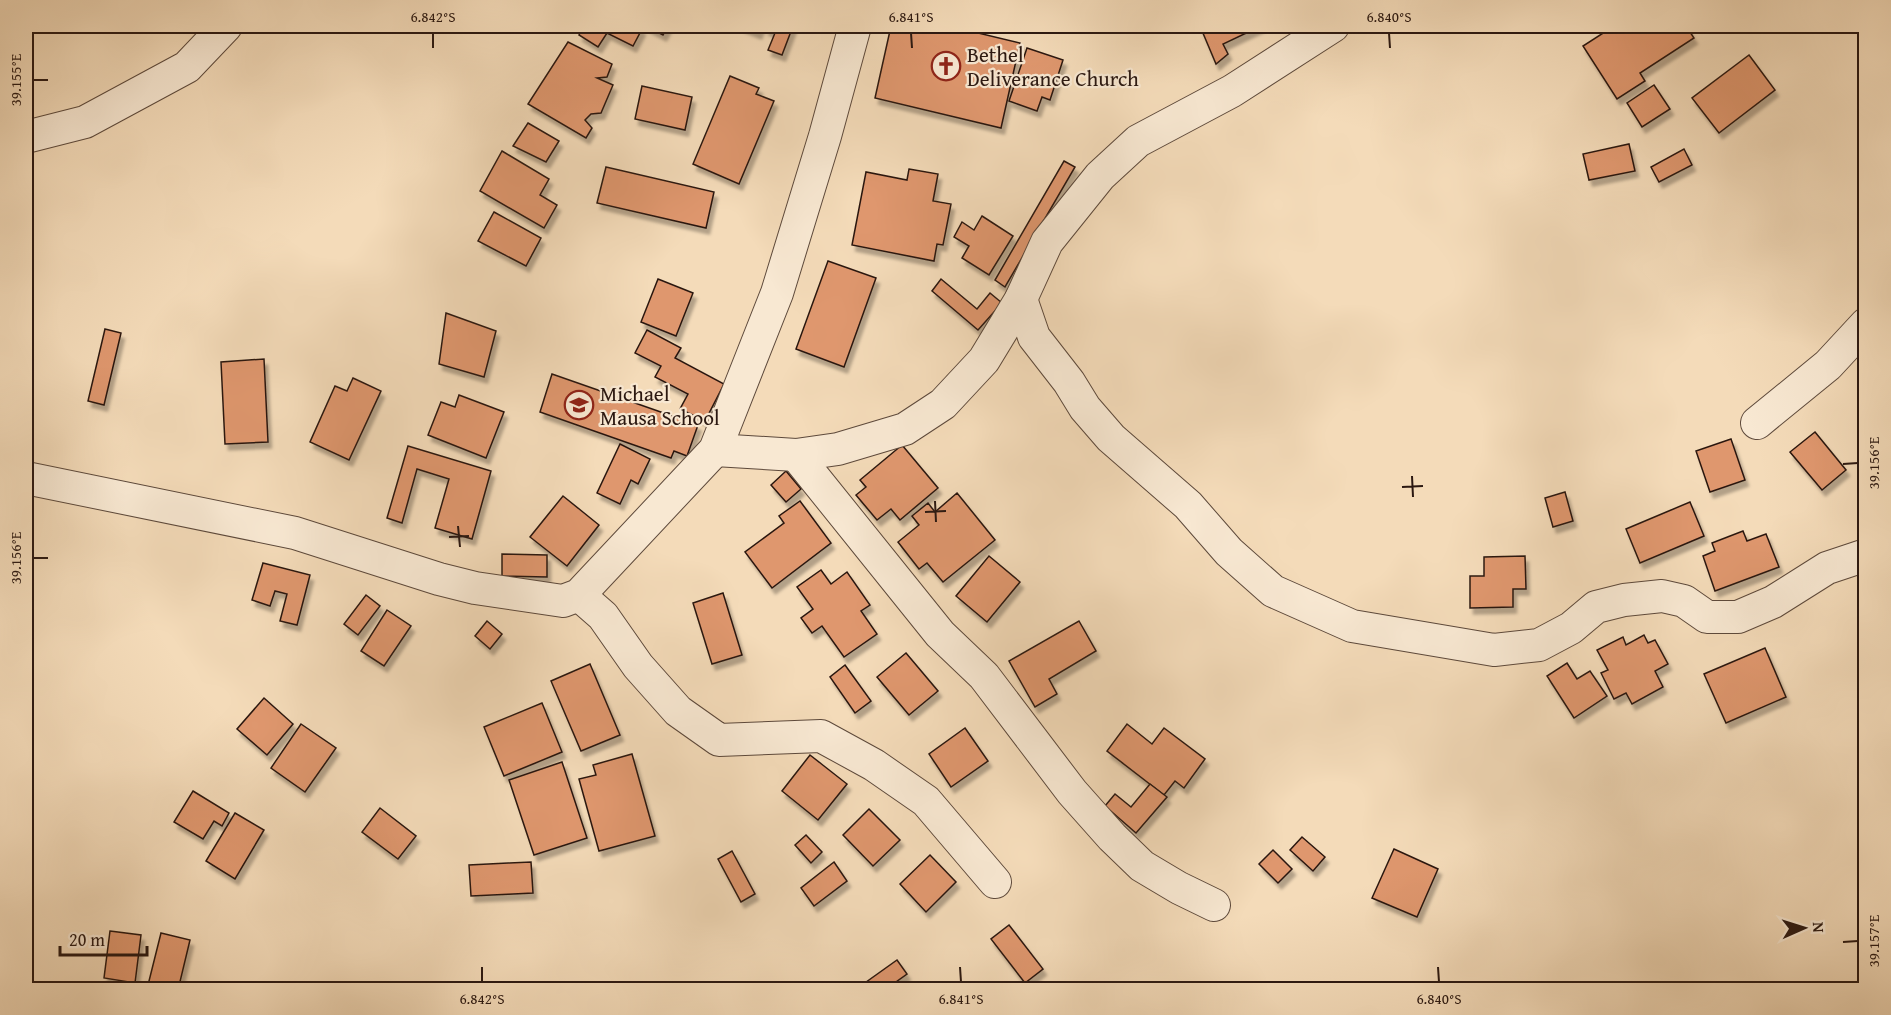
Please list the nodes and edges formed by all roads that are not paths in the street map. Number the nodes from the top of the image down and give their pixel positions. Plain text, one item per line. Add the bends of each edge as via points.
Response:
1 (226, 26) edge
2 (855, 26) edge
3 (1333, 26) edge
4 (26, 137) edge
5 (1021, 299) junction
6 (1866, 324) edge
7 (1757, 423) dead end
8 (715, 450) junction
9 (796, 455) junction
10 (26, 478) edge
11 (1866, 555) edge
12 (579, 595) junction
13 (995, 882) dead end
14 (1214, 905) dead end

1 - 4 street via 187,67 85,122
2 - 8 street via 777,293
3 - 5 street via 1232,91 1138,141 1100,176 1047,242
5 - 9 street via 984,360 943,404 905,429 838,449
5 - 11 street via 1034,337 1085,408 1112,438 1188,505 1229,552 1274,591 1352,626 1494,650 1539,645 1571,628 1596,608 1624,600 1662,596 1684,601 1707,617 1738,617 1773,602 1827,568
6 - 7 street via 1828,365
8 - 9 street
8 - 12 street
9 - 14 street via 940,634 984,676 1072,792 1112,837 1142,866
10 - 12 street via 295,533 475,588 563,601
12 - 13 street via 603,616 638,666 678,711 719,740 820,736 874,765 926,801

